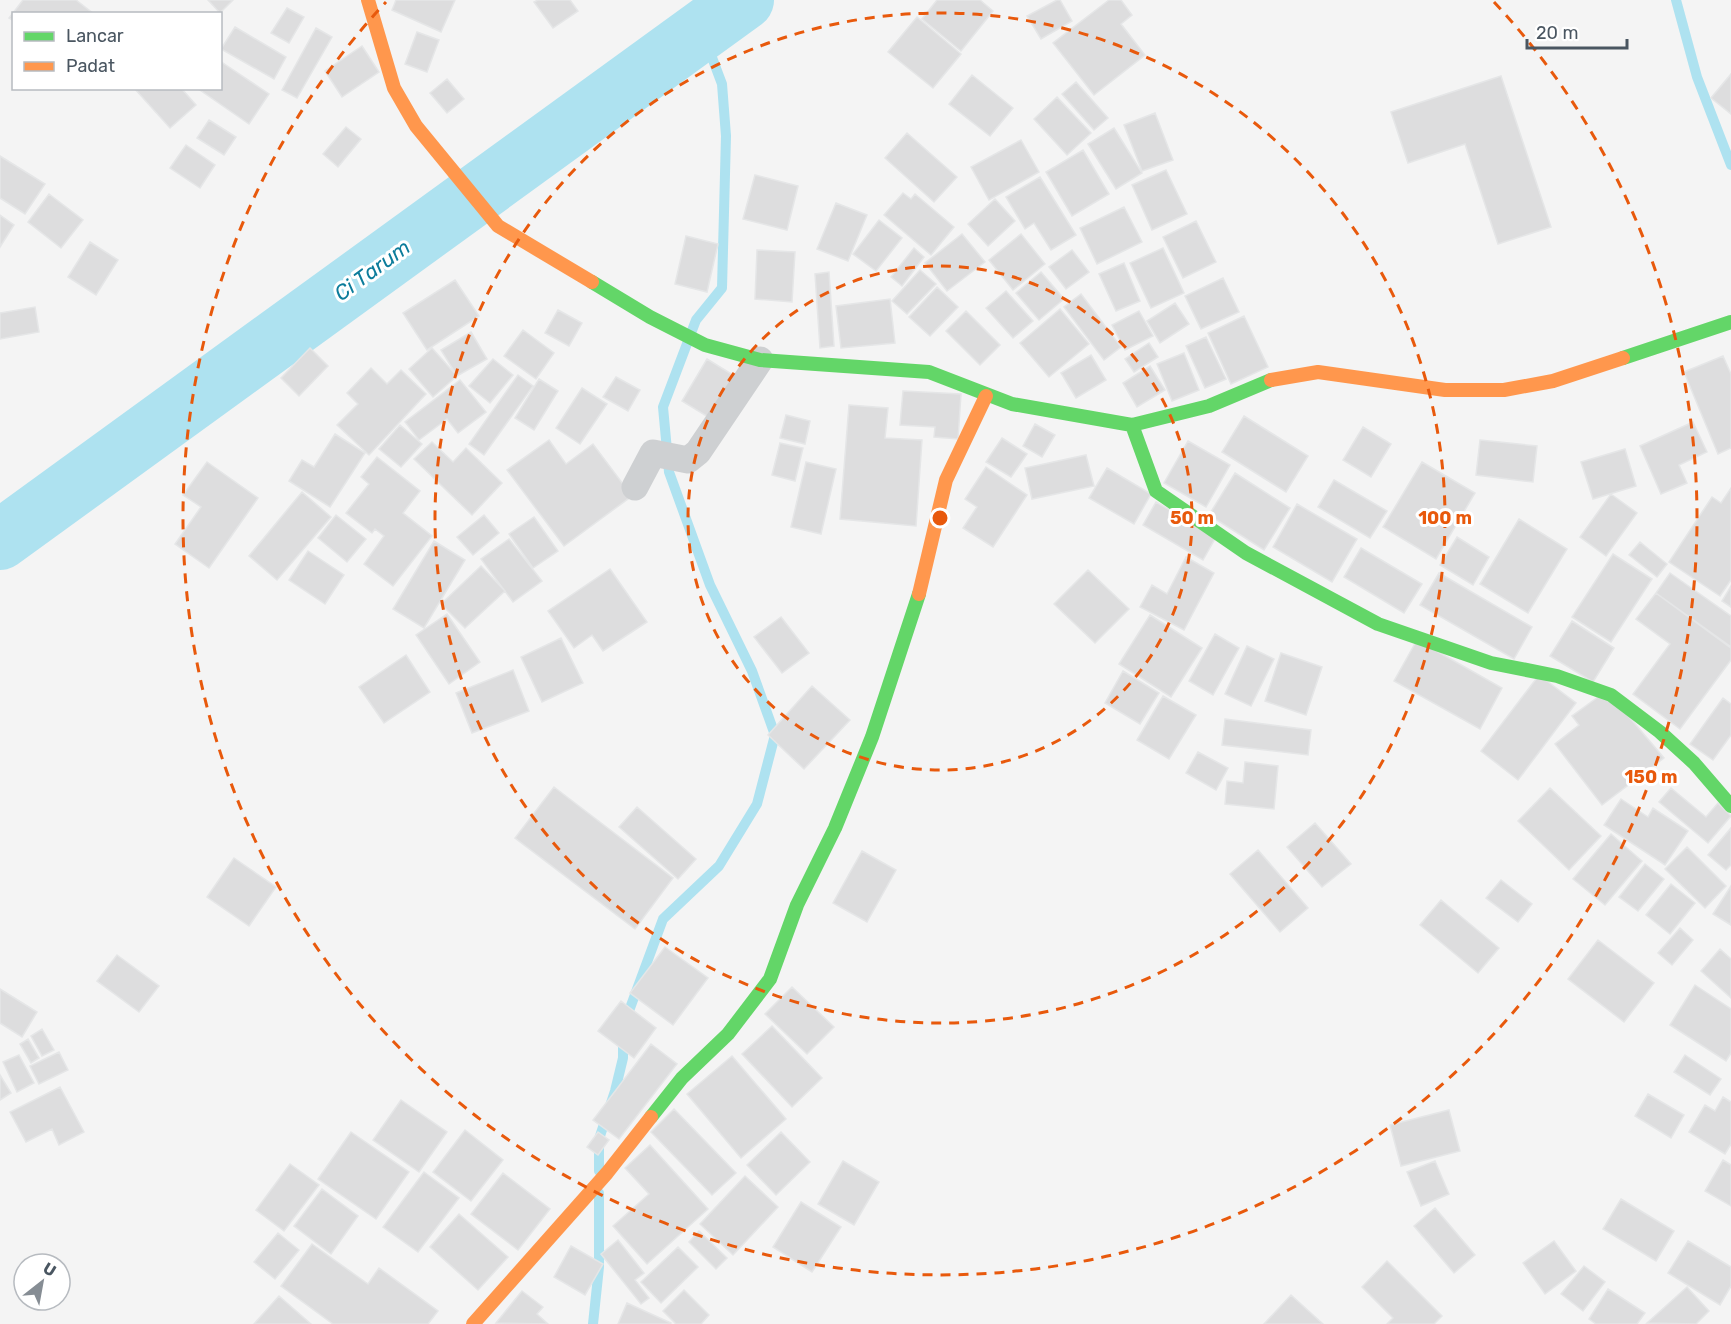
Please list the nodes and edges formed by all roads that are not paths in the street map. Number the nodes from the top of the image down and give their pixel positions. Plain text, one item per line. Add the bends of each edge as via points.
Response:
1 (368, 0) edge
2 (1731, 322) edge
3 (760, 360) junction
4 (986, 396) junction
5 (1132, 425) junction
6 (635, 487) dead end
7 (1731, 806) edge
8 (473, 1324) edge

1 - 3 street via 394,88 416,126 498,226 650,317 705,345
2 - 5 street via 1552,381 1504,390 1445,390 1318,372 1265,381 1209,406
3 - 4 street via 929,372
3 - 6 street via 698,452 688,460 653,453
4 - 5 street
4 - 8 street via 946,480 914,613 872,737 835,828 797,905 770,979 728,1034 682,1078 607,1173
5 - 7 street via 1156,491 1246,553 1378,624 1491,663 1557,676 1611,695 1694,763

